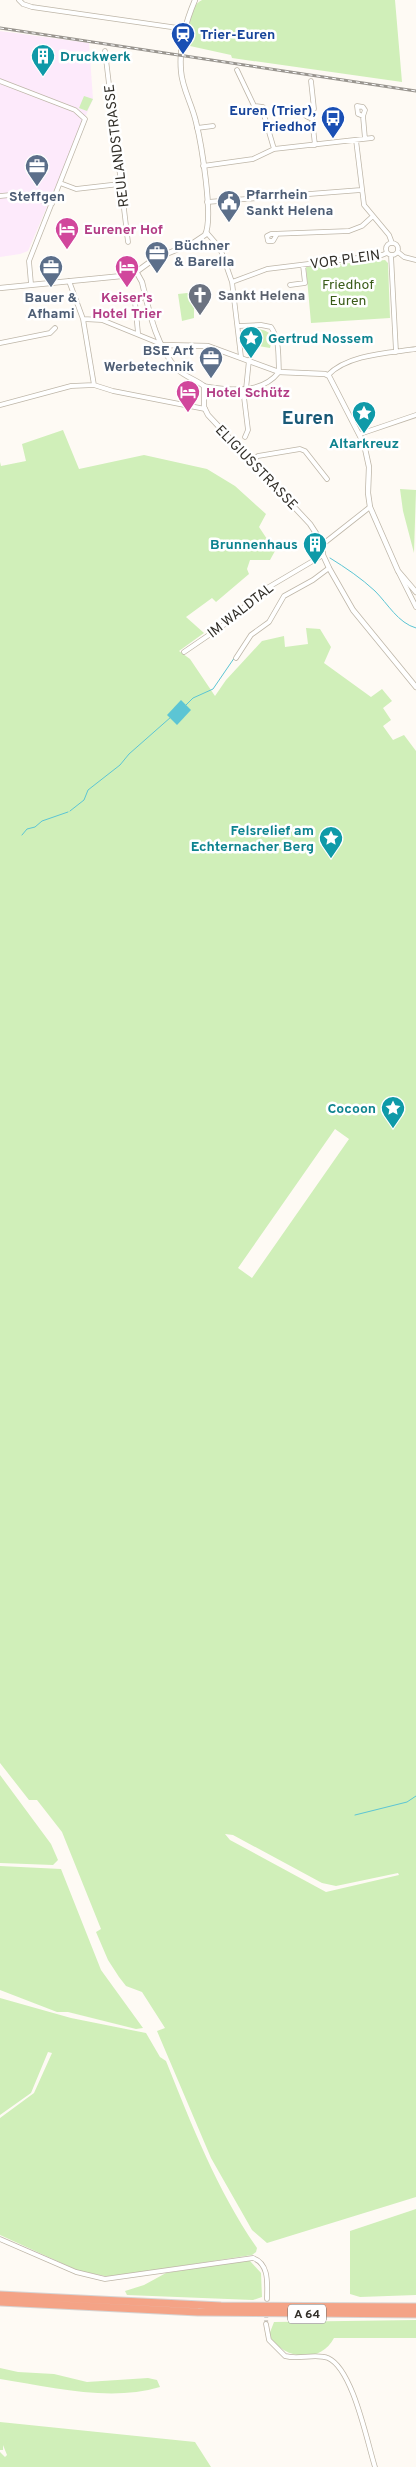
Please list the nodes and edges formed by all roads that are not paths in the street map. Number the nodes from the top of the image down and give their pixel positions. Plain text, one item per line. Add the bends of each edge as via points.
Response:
1 (19, 0) edge
2 (195, 0) edge
3 (185, 29) junction
4 (105, 51) dead end
5 (237, 70) dead end
6 (0, 81) edge
7 (311, 81) dead end
8 (255, 106) junction
9 (314, 109) junction
10 (264, 114) junction
11 (363, 116) dead end
12 (312, 119) junction
13 (213, 126) dead end
14 (197, 128) junction
15 (372, 138) dead end
16 (365, 139) junction
17 (356, 140) junction
18 (315, 145) junction
19 (274, 149) junction
20 (203, 166) junction
21 (60, 183) junction
22 (120, 184) junction
23 (361, 190) junction
24 (0, 196) edge
25 (207, 202) junction
26 (52, 204) junction
27 (373, 216) junction
28 (207, 232) junction
29 (277, 234) dead end
30 (128, 242) dead end
31 (392, 243) junction
32 (398, 252) junction
33 (389, 254) junction
34 (416, 260) edge
35 (303, 265) junction
36 (137, 273) junction
37 (69, 281) junction
38 (232, 282) junction
39 (31, 284) junction
40 (290, 285) dead end
41 (0, 288) edge
42 (145, 296) junction
43 (83, 319) junction
44 (239, 326) junction
45 (55, 328) dead end
46 (138, 333) junction
47 (0, 343) edge
48 (162, 345) junction
49 (416, 349) edge
50 (396, 352) junction
51 (241, 357) junction
52 (249, 360) junction
53 (279, 372) junction
54 (327, 375) junction
55 (94, 385) junction
56 (204, 386) junction
57 (244, 389) junction
58 (0, 405) edge
59 (205, 409) junction
60 (416, 415) edge
61 (360, 434) junction
62 (245, 437) dead end
63 (253, 460) junction
64 (327, 479) dead end
65 (370, 507) junction
66 (323, 544) junction
67 (323, 555) junction
68 (329, 568) junction
69 (398, 571) junction
70 (416, 592) edge
71 (416, 607) edge
72 (184, 652) dead end
73 (236, 658) dead end
74 (416, 687) edge
75 (0, 2239) edge
76 (0, 2295) edge
77 (267, 2299) tunnel mouth
78 (0, 2302) edge
79 (416, 2307) edge
80 (416, 2314) edge
81 (266, 2324) tunnel mouth
82 (375, 2467) edge

1 - 3 street via 32,7
2 - 3 street
3 - 14 street via 181,73
4 - 22 street, REULANDSTRASSE
5 - 8 street
6 - 21 street via 75,110 85,119
7 - 9 street
8 - 10 street via 258,114
8 - 10 street via 263,107
9 - 12 street
9 - 12 street via 307,113
10 - 19 street
11 - 16 street
12 - 18 street
13 - 14 street
14 - 20 street
15 - 16 street
16 - 17 street
17 - 18 street
17 - 23 street
18 - 19 street
19 - 20 street via 254,160
20 - 25 street
21 - 22 street via 76,189
21 - 26 street
22 - 30 street, REULANDSTRASSE
23 - 25 street
23 - 27 street via 364,205
24 - 26 street via 21,194
25 - 28 street
26 - 39 street via 29,261
27 - 29 street via 362,226 349,231
27 - 31 street via 390,235
28 - 36 street via 193,243 154,259
28 - 38 street via 220,248
31 - 32 street via 397,245
31 - 33 street via 386,247
32 - 33 street, VOR PLEIN
32 - 34 street, VOR PLEIN
33 - 35 street, VOR PLEIN
33 - 50 street
35 - 38 street, VOR PLEIN via 267,269
35 - 40 street, VOR PLEIN via 305,283
36 - 37 street
36 - 42 street
37 - 39 street
37 - 43 street
38 - 44 street via 234,313
39 - 41 street
42 - 46 street via 135,302
42 - 48 street
43 - 46 street via 102,320
43 - 55 street
44 - 51 street
44 - 53 street via 271,327 278,345
45 - 47 street via 50,333
46 - 48 street
48 - 51 street via 208,346
48 - 56 street via 178,370
49 - 50 street
50 - 54 street via 360,359
51 - 52 street
52 - 53 street
52 - 57 street
53 - 54 street
53 - 57 street via 267,384
54 - 61 street
55 - 58 street via 71,386
55 - 59 street
56 - 57 street
56 - 59 street
57 - 62 street via 248,430
59 - 63 street, ELIGIUSSTRASSE via 217,426
60 - 61 street
61 - 65 street via 368,467
63 - 64 street via 258,456 300,448
63 - 66 street, ELIGIUSSTRASSE via 294,504
65 - 66 street
65 - 69 street
66 - 67 street
67 - 68 street
67 - 72 street, IM WALDTAL via 262,590 239,612
68 - 73 street via 284,596 270,622 251,635
68 - 74 street via 360,620
69 - 70 street
69 - 71 street
75 - 77 street via 76,2272 105,2279 252,2258 266,2270
76 - 79 highway, A 64 via 221,2306
78 - 80 highway, A 64 via 198,2312
81 - 82 street via 269,2340 285,2356 328,2358 341,2371 356,2404

